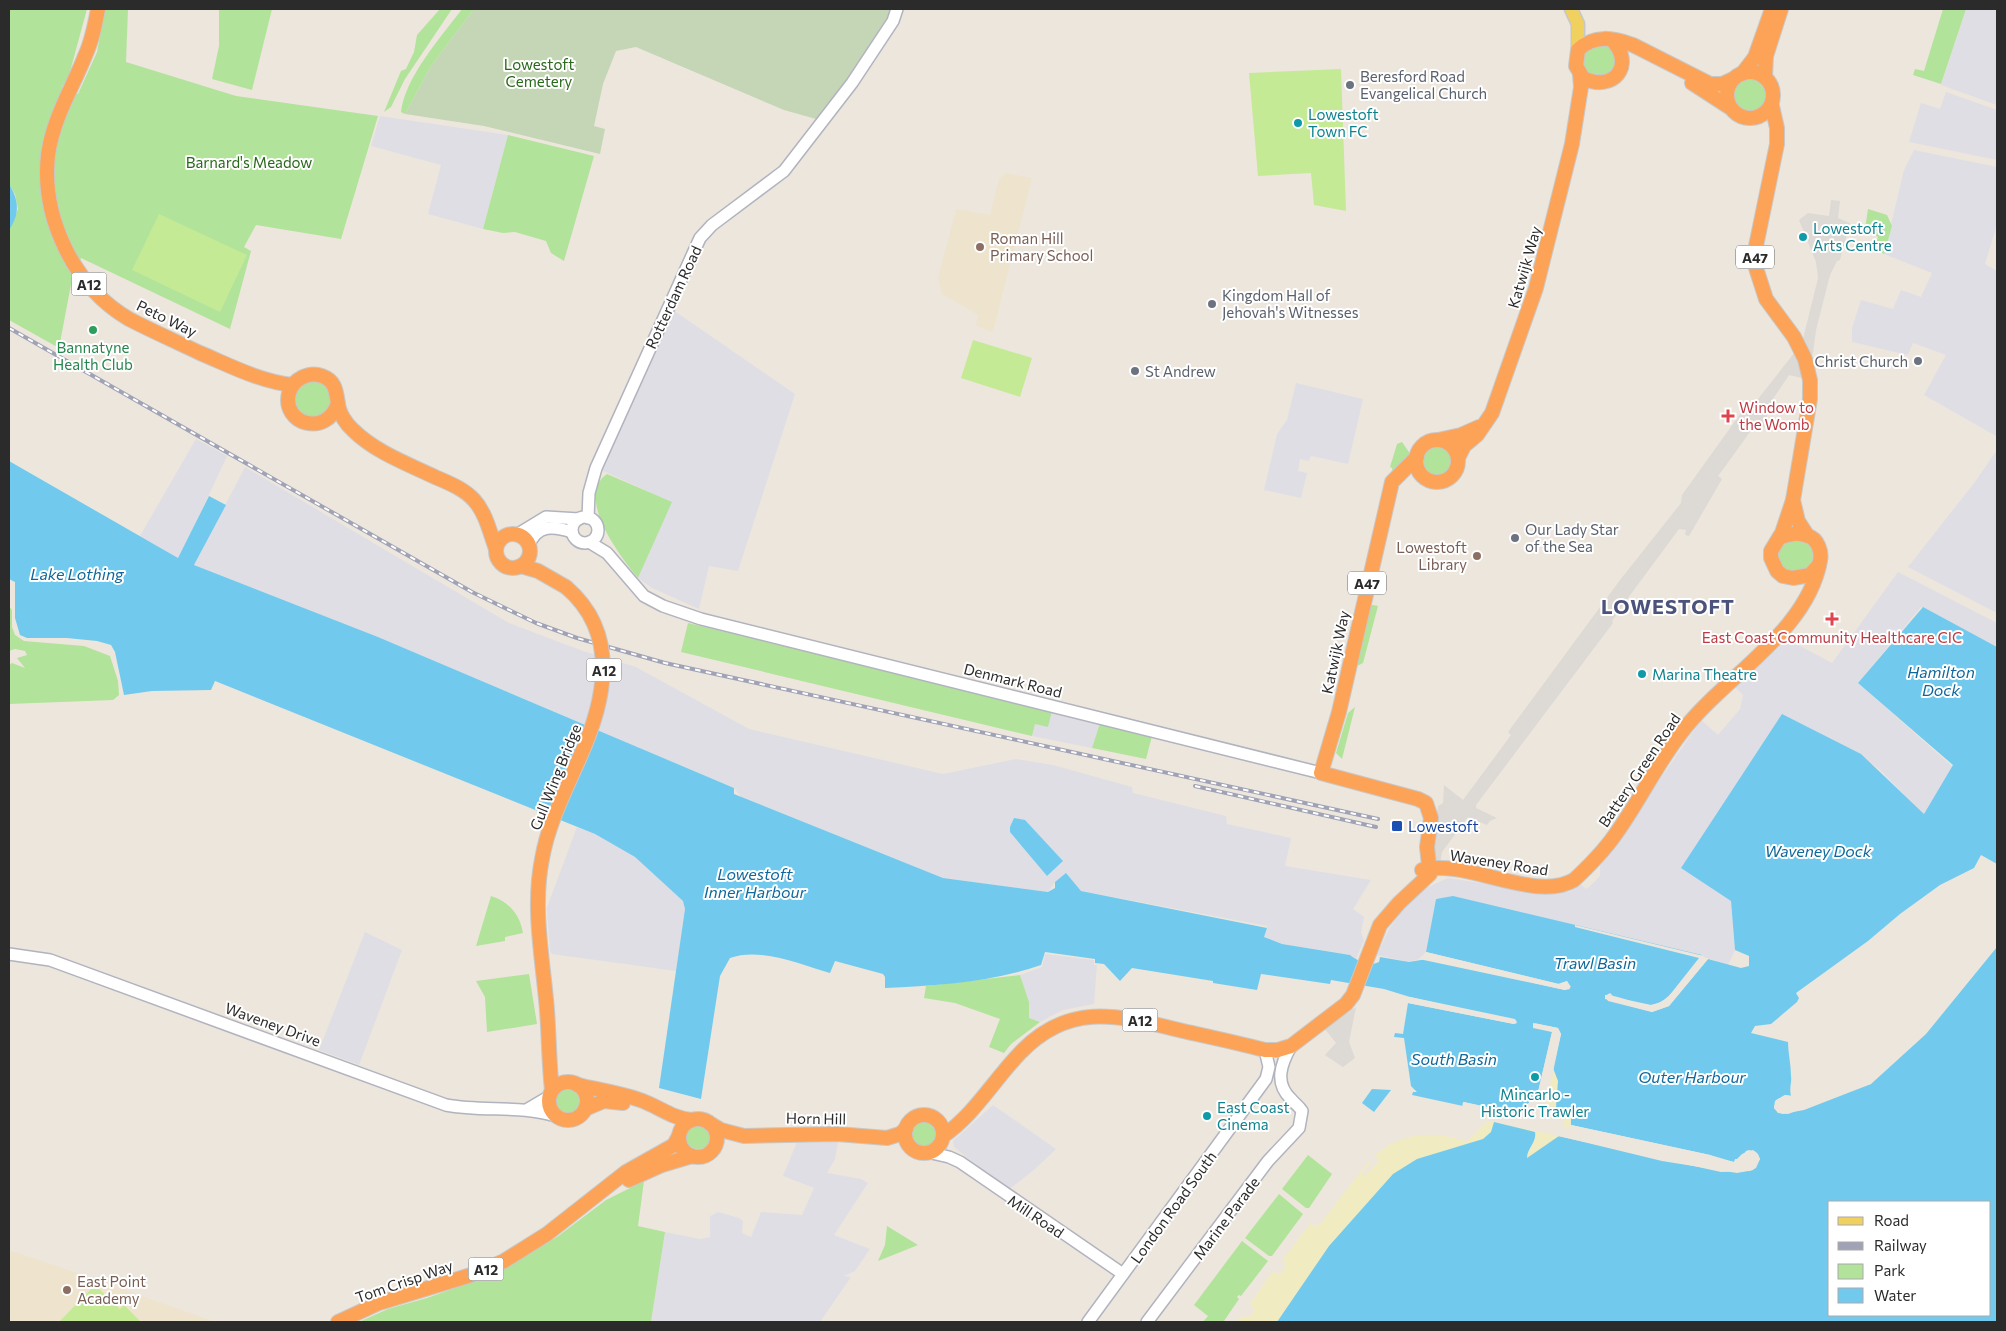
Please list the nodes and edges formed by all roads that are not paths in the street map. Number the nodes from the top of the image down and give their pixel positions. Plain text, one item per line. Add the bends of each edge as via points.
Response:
1 (98, 9) edge
2 (898, 9) edge
3 (908, 9) edge
4 (1571, 9) edge
5 (1772, 9) edge
6 (1781, 9) edge
7 (893, 21) junction
8 (1578, 24) junction
9 (1605, 39) junction
10 (1578, 50) junction
11 (1622, 66) junction
12 (1580, 75) junction
13 (1738, 76) junction
14 (1765, 76) junction
15 (1601, 84) junction
16 (1772, 106) junction
17 (1729, 107) junction
18 (1577, 112) junction
19 (1755, 118) junction
20 (1774, 151) junction
21 (261, 380) junction
22 (292, 385) junction
23 (288, 402) junction
24 (338, 404) junction
25 (326, 420) junction
26 (1484, 425) junction
27 (352, 430) junction
28 (1432, 441) junction
29 (1417, 457) junction
30 (1458, 458) junction
31 (1426, 478) junction
32 (1393, 479) junction
33 (1793, 500) junction
34 (584, 518) junction
35 (485, 519) junction
36 (598, 529) junction
37 (572, 532) junction
38 (513, 534) junction
39 (1807, 535) junction
40 (1778, 538) junction
41 (589, 542) junction
42 (496, 549) junction
43 (530, 549) junction
44 (607, 553) junction
45 (1819, 564) junction
46 (521, 566) junction
47 (1794, 578) junction
48 (566, 587) junction
49 (1802, 605) junction
50 (1321, 773) junction
51 (1430, 868) junction
52 (1586, 868) joint
53 (1380, 925) junction
54 (9, 954) edge
55 (1291, 1046) junction
56 (1265, 1050) junction
57 (551, 1052) junction
58 (575, 1084) junction
59 (1279, 1090) junction
60 (1257, 1092) junction
61 (551, 1093) junction
62 (528, 1109) junction
63 (972, 1109) junction
64 (585, 1110) junction
65 (556, 1116) junction
66 (692, 1120) junction
67 (936, 1120) junction
68 (709, 1123) junction
69 (906, 1128) junction
70 (679, 1135) junction
71 (744, 1136) junction
72 (887, 1138) junction
73 (942, 1138) junction
74 (714, 1148) junction
75 (920, 1151) junction
76 (692, 1156) junction
77 (949, 1157) junction
78 (605, 1190) junction
79 (1123, 1274) junction
80 (338, 1322) edge
81 (1088, 1322) edge
82 (1147, 1322) edge

1 - 21 highway, Peto Way / A12 via 86,55 56,119 48,154 50,207 60,239 91,287 128,318
2 - 7 street, Rotterdam Road
3 - 7 street, Rotterdam Road
4 - 8 main road
5 - 13 highway via 1756,57
6 - 14 highway via 1766,56
7 - 34 street, Rotterdam Road via 844,94 784,171 712,225 700,238 596,468
8 - 9 main road
8 - 10 main road
9 - 10 highway via 1588,42
9 - 11 highway via 1620,53
9 - 13 highway via 1633,45 1710,84 1722,84
10 - 12 highway via 1576,66
11 - 15 highway via 1612,80
11 - 17 highway via 1634,57 1647,58
12 - 15 highway
12 - 18 highway, Katwijk Way
13 - 14 highway via 1753,73
13 - 17 highway via 1727,91
14 - 16 highway via 1774,92
15 - 18 highway, Katwijk Way via 1586,95
16 - 19 highway via 1761,117
16 - 20 highway, A47 via 1778,135
17 - 19 highway via 1741,116
18 - 26 highway, Katwijk Way via 1559,201 1536,288 1499,396
19 - 20 highway via 1764,123
20 - 33 highway, A47 via 1756,246 1756,268 1763,293 1799,346 1808,372 1809,407
21 - 22 highway, Peto Way / A12
21 - 23 highway, Peto Way / A12
22 - 23 highway
22 - 24 highway via 305,376 320,376 334,385
23 - 25 highway via 290,410 301,421 315,424
24 - 25 highway
24 - 27 highway
25 - 27 highway
26 - 28 highway via 1461,435
26 - 30 highway, Katwijk Way via 1464,446
27 - 35 highway via 389,455 462,490 474,501
28 - 29 highway via 1421,448
28 - 30 highway via 1441,440 1449,444
29 - 31 highway via 1418,468
29 - 32 highway
30 - 31 highway via 1458,467 1450,477 1438,482
31 - 32 highway via 1409,474
32 - 50 highway, Katwijk Way / A47
33 - 39 highway, A47 via 1798,521
33 - 40 highway, A47
34 - 36 street via 595,522
34 - 37 street
34 - 38 street via 546,517
35 - 38 highway via 495,528
35 - 42 highway
36 - 41 street via 596,537
36 - 44 street, Denmark Road
37 - 41 street via 580,542
37 - 43 street via 556,527 543,529 532,538
38 - 42 highway via 500,539
38 - 43 highway via 523,536
39 - 40 highway via 1791,534
39 - 45 highway via 1815,540 1819,549
40 - 47 highway via 1771,551 1774,566 1783,576
41 - 44 street, Denmark Road
42 - 46 highway via 501,563 510,568
43 - 46 highway
43 - 48 highway, A12
44 - 50 street, Denmark Road via 644,596 662,606 717,624
45 - 47 highway via 1810,576
45 - 49 highway, Battery Green Road via 1815,583
46 - 48 highway, A12 via 538,570
47 - 49 highway via 1802,586
48 - 57 highway, Gull Wing Bridge / A12, bridge via 577,596 591,619 603,656 604,675 590,734 542,858 538,930
49 - 52 highway, Battery Green Road via 1776,637 1717,693 1682,732 1616,834
50 - 51 highway, Denmark Road via 1426,803 1430,822 1427,854
51 - 52 highway, Waveney Road via 1547,887 1566,885
51 - 53 highway via 1430,874 1398,903
51 - 53 highway via 1422,870 1386,904
53 - 55 highway via 1352,994 1340,1010
54 - 62 street, Waveney Drive via 50,960 446,1105
55 - 56 highway, A12
55 - 59 street via 1281,1069
56 - 60 street, London Road South via 1268,1074
56 - 63 highway, A12 via 1126,1017 1077,1018 1042,1032
57 - 58 highway, A12 via 564,1075
57 - 61 highway, A12
58 - 61 highway via 560,1084
58 - 64 highway via 586,1096
58 - 66 highway, A12 via 632,1097 680,1119
59 - 60 street
59 - 82 street, Marine Parade via 1301,1108 1298,1128 1268,1161
60 - 79 street, London Road South
61 - 62 street
61 - 65 highway via 550,1107
62 - 65 street, Waveney Drive
63 - 67 highway, A12
63 - 73 highway, A12
64 - 65 highway via 574,1119
64 - 70 highway via 604,1101 620,1102 661,1117
66 - 68 highway, A12
66 - 70 highway, A12
67 - 69 highway, A12 via 918,1116
67 - 73 highway via 942,1129
68 - 71 highway, Horn Hill / A12
68 - 74 highway via 716,1135
69 - 72 highway, A12 via 900,1134
69 - 75 highway via 906,1140
70 - 76 highway via 681,1147
70 - 78 highway, Tom Crisp Way / A12 via 674,1145 626,1172
71 - 72 highway, Horn Hill / A12 via 837,1134
71 - 74 highway, Horn Hill / A12
72 - 75 highway, Horn Hill / A12
73 - 75 highway, A12 via 936,1148
73 - 77 street via 942,1148
74 - 76 highway, A12 via 703,1156
75 - 77 street, Mill Road
76 - 78 highway, Tom Crisp Way / A12 via 662,1165
77 - 79 street, Mill Road
78 - 80 highway, Tom Crisp Way / A12 via 547,1234 504,1261 471,1275 379,1303
79 - 81 street, London Road South

